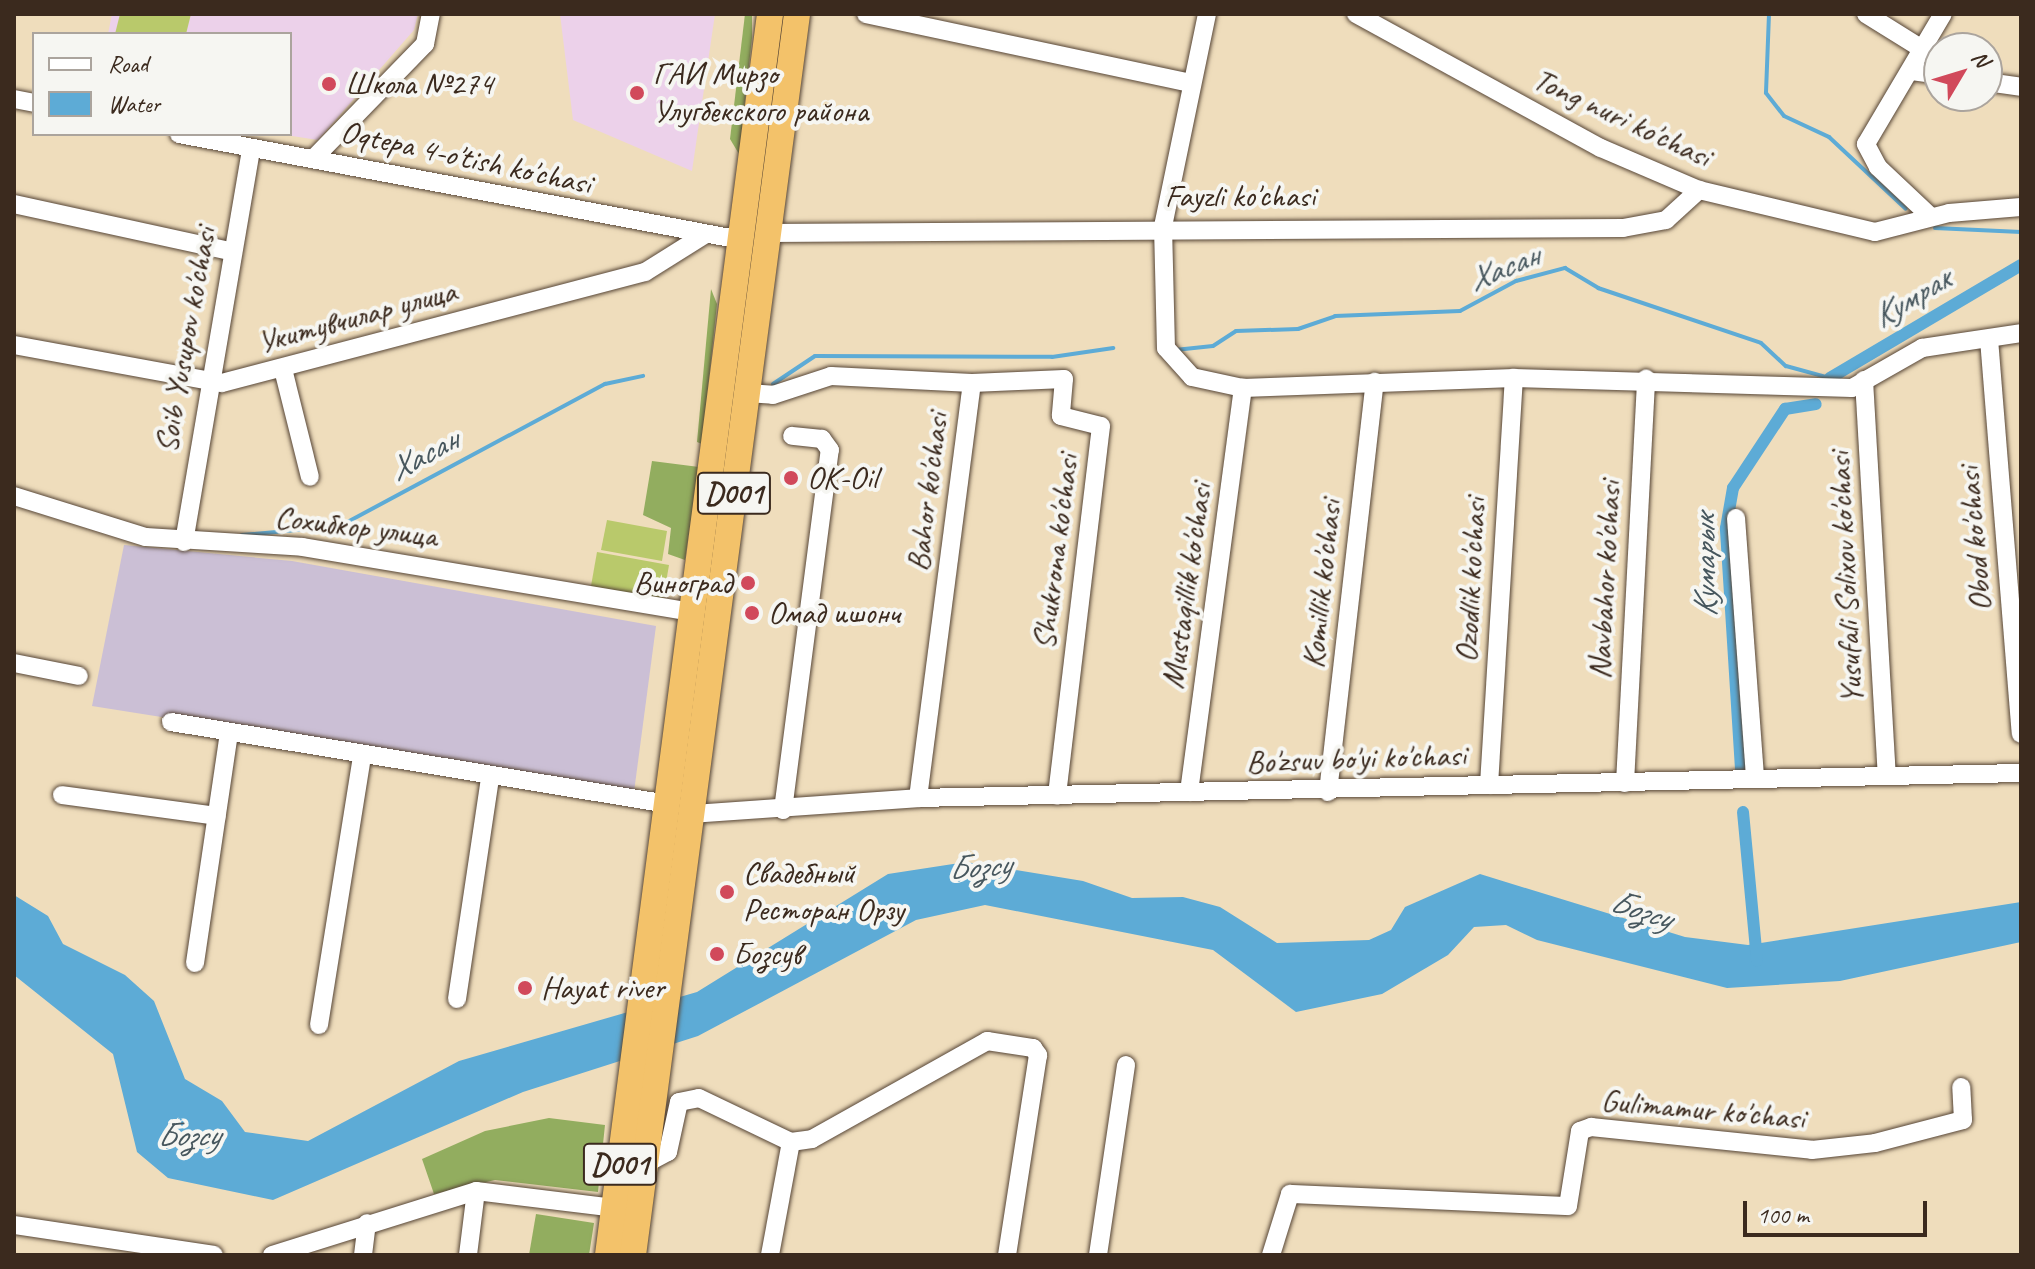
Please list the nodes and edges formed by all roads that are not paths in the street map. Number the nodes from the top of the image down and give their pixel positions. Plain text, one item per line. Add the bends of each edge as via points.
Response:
1 (431, 14) edge
2 (770, 14) edge
3 (797, 14) edge
4 (866, 14) edge
5 (1207, 14) edge
6 (1356, 14) edge
7 (1866, 14) edge
8 (1943, 14) edge
9 (1922, 49) junction
10 (1912, 71) junction
11 (1923, 73) edge
12 (1192, 83) junction
13 (189, 136) edge
14 (251, 149) junction
15 (315, 157) junction
16 (1699, 190) junction
17 (14, 204) edge
18 (2021, 207) edge
19 (1931, 217) junction
20 (1163, 226) junction
21 (768, 233) junction
22 (704, 235) junction
23 (741, 240) junction
24 (230, 251) junction
25 (2021, 333) edge
26 (1989, 339) junction
27 (14, 345) edge
28 (283, 369) junction
29 (1514, 378) junction
30 (1646, 379) junction
31 (1864, 380) junction
32 (1375, 382) junction
33 (972, 383) junction
34 (205, 385) junction
35 (1243, 388) junction
36 (747, 393) junction
37 (792, 436) dead end
38 (310, 477) dead end
39 (14, 496) edge
40 (1736, 518) dead end
41 (184, 542) junction
42 (711, 572) junction
43 (693, 612) junction
44 (14, 663) edge
45 (79, 676) dead end
46 (171, 722) dead end
47 (229, 733) junction
48 (2021, 734) edge
49 (362, 757) junction
50 (1887, 773) junction
51 (2021, 773) edge
52 (1755, 775) junction
53 (490, 777) junction
54 (1625, 783) junction
55 (1489, 785) junction
56 (1189, 792) junction
57 (1328, 792) junction
58 (62, 795) dead end
59 (1057, 795) junction
60 (918, 798) junction
61 (680, 809) junction
62 (783, 810) junction
63 (217, 816) junction
64 (195, 963) dead end
65 (457, 999) dead end
66 (319, 1025) dead end
67 (1126, 1065) dead end
68 (644, 1074) junction
69 (1961, 1087) dead end
70 (791, 1142) junction
71 (645, 1164) junction
72 (476, 1191) junction
73 (614, 1208) junction
74 (367, 1223) junction
75 (14, 1225) edge
76 (214, 1255) edge
77 (272, 1255) edge
78 (363, 1255) edge
79 (468, 1255) edge
80 (608, 1255) edge
81 (633, 1255) edge
82 (770, 1255) edge
83 (1007, 1255) edge
84 (1098, 1255) edge
85 (1271, 1255) edge

1 - 15 street via 425,44
2 - 23 highway, D001
3 - 21 highway, D001
4 - 12 street
5 - 12 street
6 - 16 street, Tong nuri ko'chasi via 1601,148
7 - 9 street
8 - 9 street
9 - 10 street
10 - 11 street
10 - 19 street via 1866,144 1878,167
12 - 20 street
13 - 14 street, Oqtepa 4-o'tish ko'chasi
14 - 15 street, Oqtepa 4-o'tish ko'chasi
14 - 24 street, Soib Yusupov ko'chasi
15 - 22 street, Oqtepa 4-o'tish ko'chasi
16 - 19 street, Tong nuri ko'chasi via 1875,232
16 - 20 street, Fayzli ko'chasi via 1666,220 1623,228
17 - 24 street
18 - 19 street, Tong nuri ko'chasi
20 - 21 street, Fayzli ko'chasi
20 - 35 street via 1166,348 1192,377
21 - 36 highway, D001
22 - 23 street, Oqtepa 4-o'tish ko'chasi
22 - 28 street, Укитувчилар улица via 684,254 645,272
23 - 42 highway, D001
24 - 34 street, Soib Yusupov ko'chasi
25 - 26 street
26 - 31 street via 1922,348
26 - 48 street, Obod ko'chasi
27 - 34 street, Укитувчилар улица
28 - 34 street, Укитувчилар улица
28 - 38 street
29 - 30 street
29 - 32 street
29 - 55 street, Ozodlik ko'chasi
30 - 31 street via 1852,388
30 - 54 street, Navbahor ko'chasi
31 - 50 street, Yusufali Solixov ko'chasi
32 - 35 street
32 - 57 street, Komillik ko'chasi
33 - 36 street, Shukrona ko'chasi via 831,376 773,395
33 - 59 street, Shukrona ko'chasi via 1064,379 1061,416 1101,426
33 - 60 street, Bahor ko'chasi
34 - 41 street, Soib Yusupov ko'chasi
35 - 56 street, Mustaqillik ko'chasi
36 - 42 highway, D001
37 - 62 street via 822,439 830,450
39 - 41 street, Сохибкор улица
40 - 52 street
41 - 43 street, Сохибкор улица via 303,547
42 - 43 highway, D001
42 - 61 highway, D001
43 - 61 highway, D001
44 - 45 street
46 - 47 street
47 - 49 street
47 - 63 street
49 - 53 street
49 - 66 street
50 - 51 street, Bo'zsuv bo'yi ko'chasi
50 - 52 street, Bo'zsuv bo'yi ko'chasi
52 - 54 street, Bo'zsuv bo'yi ko'chasi
53 - 61 street
53 - 65 street
54 - 55 street, Bo'zsuv bo'yi ko'chasi
55 - 57 street, Bo'zsuv bo'yi ko'chasi
56 - 57 street, Bo'zsuv bo'yi ko'chasi
56 - 59 street, Bo'zsuv bo'yi ko'chasi
58 - 63 street
59 - 60 street, Bo'zsuv bo'yi ko'chasi
60 - 62 street, Bo'zsuv bo'yi ko'chasi
61 - 62 street, Bo'zsuv bo'yi ko'chasi
61 - 68 highway, D001
63 - 64 street
67 - 84 street
68 - 71 highway, D001
68 - 73 highway, D001
69 - 85 street, Gulimamur ko'chasi via 1963,1120 1863,1145 1798,1149 1591,1127 1580,1131 1568,1206 1290,1194
70 - 71 street via 699,1098 679,1102 668,1152
70 - 82 street
70 - 83 street via 821,1137 987,1041 1033,1048 1038,1055
71 - 81 highway, D001
72 - 73 street
72 - 74 street
72 - 79 street
73 - 80 highway, D001
74 - 77 street
74 - 78 street
75 - 76 street

